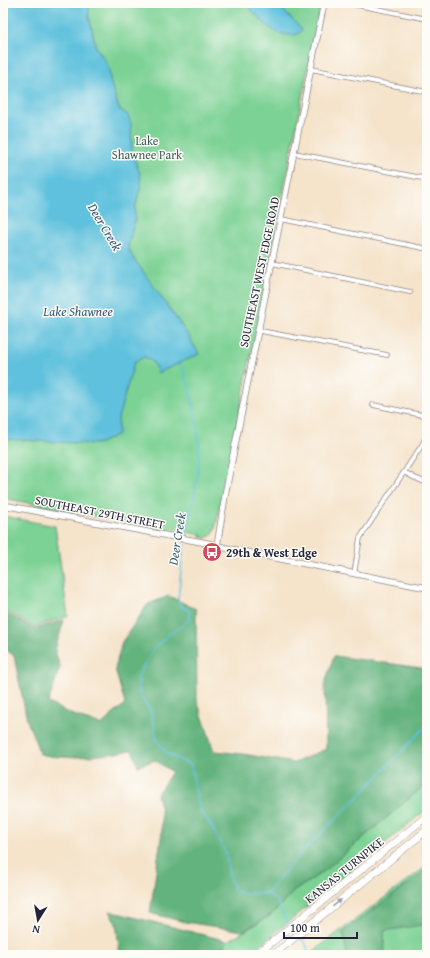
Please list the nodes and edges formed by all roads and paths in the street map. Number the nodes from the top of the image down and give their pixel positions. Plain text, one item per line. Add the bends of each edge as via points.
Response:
1 (324, 3) edge
2 (347, 3) edge
3 (427, 19) edge
4 (311, 69) junction
5 (427, 92) edge
6 (294, 153) junction
7 (427, 179) edge
8 (281, 219) junction
9 (423, 248) dead end
10 (272, 263) junction
11 (410, 292) dead end
12 (259, 326) junction
13 (387, 355) dead end
14 (373, 405) dead end
15 (427, 416) edge
16 (427, 435) edge
17 (404, 472) junction
18 (427, 483) edge
19 (3, 505) edge
20 (217, 546) junction
21 (354, 574) junction
22 (427, 588) edge
23 (427, 816) edge
24 (427, 830) edge
25 (256, 955) edge
26 (273, 955) edge

1 - 4 street, SOUTHEAST WEST EDGE ROAD
2 - 3 street
4 - 5 street
4 - 6 street, SOUTHEAST WEST EDGE ROAD
6 - 7 street
6 - 8 street, SOUTHEAST WEST EDGE ROAD
8 - 9 street
8 - 10 street, SOUTHEAST WEST EDGE ROAD
10 - 11 street
10 - 12 street, SOUTHEAST WEST EDGE ROAD
12 - 13 street via 261,331
12 - 20 street, SOUTHEAST WEST EDGE ROAD
14 - 15 street
16 - 17 street
17 - 18 street
17 - 21 street via 360,538
19 - 20 street, SOUTHEAST 29TH STREET
20 - 21 street, SOUTHEAST 29TH STREET
21 - 22 street, SOUTHEAST 29TH STREET
23 - 25 highway, KANSAS TURNPIKE
26 -> 24 highway, KANSAS TURNPIKE

